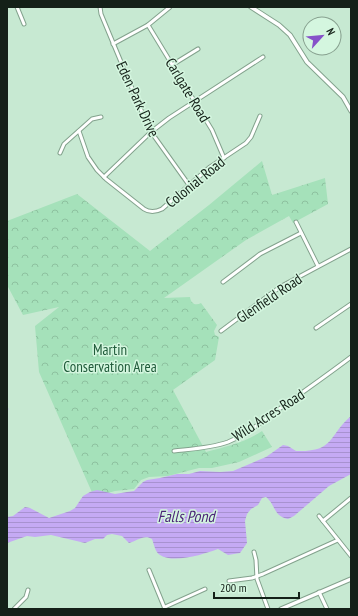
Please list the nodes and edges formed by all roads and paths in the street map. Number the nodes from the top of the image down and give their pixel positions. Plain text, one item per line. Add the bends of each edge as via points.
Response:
1 (17, 7) edge
2 (100, 7) edge
3 (170, 7) edge
4 (251, 7) edge
5 (24, 24) dead end
6 (148, 25) junction
7 (113, 44) junction
8 (198, 49) dead end
9 (263, 58) dead end
10 (172, 65) junction
11 (194, 101) junction
12 (351, 111) edge
13 (260, 116) dead end
14 (101, 117) dead end
15 (79, 131) junction
16 (151, 132) junction
17 (60, 153) dead end
18 (224, 158) junction
19 (104, 177) junction
20 (189, 185) junction
21 (296, 222) dead end
22 (301, 233) junction
23 (351, 249) edge
24 (318, 266) junction
25 (223, 282) dead end
26 (351, 304) edge
27 (316, 328) dead end
28 (221, 331) dead end
29 (351, 357) edge
30 (174, 451) dead end
31 (351, 498) edge
32 (319, 516) dead end
33 (323, 521) junction
34 (338, 540) junction
35 (254, 552) dead end
36 (351, 556) edge
37 (149, 570) dead end
38 (256, 576) junction
39 (351, 579) edge
40 (229, 581) dead end
41 (205, 589) dead end
42 (28, 590) dead end
43 (319, 592) junction
44 (165, 608) edge
45 (284, 608) edge
46 (14, 609) edge
47 (268, 609) edge
48 (327, 609) edge

1 - 5 street
2 - 7 street, Eden Park Drive
3 - 6 street
4 - 12 street via 290,35 310,65 343,97
6 - 7 street
6 - 10 street, Carlgate Road
7 - 16 street, Eden Park Drive
8 - 10 street
9 - 11 street
10 - 11 street, Carlgate Road
11 - 16 street
11 - 18 street, Carlgate Road via 212,130
13 - 18 street, Colonial Road via 246,143
14 - 15 street via 94,118
15 - 17 street via 64,144
15 - 19 street, Colonial Road via 90,160
16 - 19 street
16 - 20 street, Eden Park Drive
18 - 20 street, Colonial Road
19 - 20 street, Colonial Road via 144,209 152,212 162,209
21 - 22 street, Glenfield Road
22 - 24 street, Glenfield Road
22 - 25 street via 260,254
23 - 24 street, Glenfield Road
24 - 28 street, Glenfield Road via 280,286
26 - 27 street
29 - 30 street, Wild Acres Road via 241,436 202,448
31 - 33 street
32 - 33 street
33 - 34 street
34 - 36 street
34 - 38 street
35 - 38 street
37 - 44 street
38 - 40 street
38 - 47 street
39 - 43 street
41 - 44 street
42 - 46 street via 26,597
43 - 45 street
43 - 48 street

